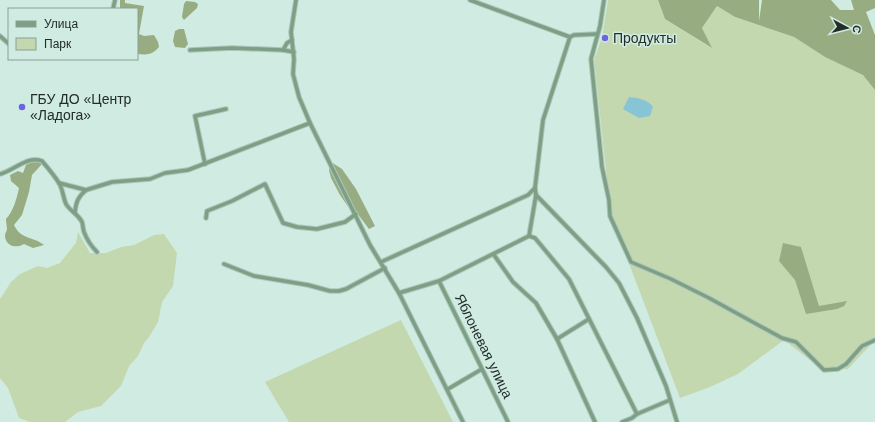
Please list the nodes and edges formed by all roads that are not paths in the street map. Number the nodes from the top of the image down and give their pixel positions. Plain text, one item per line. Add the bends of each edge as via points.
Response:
1 (296, 0) edge
2 (470, 0) edge
3 (604, 0) edge
4 (597, 34) junction
5 (0, 36) edge
6 (570, 37) junction
7 (292, 40) junction
8 (8, 43) edge
9 (190, 50) dead end
10 (283, 50) junction
11 (294, 52) junction
12 (226, 109) dead end
13 (310, 122) junction
14 (206, 164) junction
15 (0, 174) edge
16 (59, 183) junction
17 (535, 188) junction
18 (86, 190) junction
19 (536, 195) junction
20 (75, 212) junction
21 (356, 214) junction
22 (206, 218) dead end
23 (529, 236) junction
24 (97, 252) dead end
25 (494, 255) junction
26 (381, 262) junction
27 (224, 264) dead end
28 (385, 268) junction
29 (439, 281) junction
30 (399, 293) junction
31 (590, 319) junction
32 (557, 339) junction
33 (875, 340) edge
34 (482, 369) junction
35 (448, 389) junction
36 (670, 400) junction
37 (637, 414) junction
38 (632, 418) junction
39 (463, 422) edge
40 (508, 422) edge
41 (595, 422) edge
42 (622, 422) edge
43 (634, 422) edge
44 (677, 422) edge

1 - 7 street
2 - 6 street
3 - 4 street
4 - 6 street
4 - 33 street via 590,59 602,167 610,216 631,262 677,282 782,338 796,342 824,370 838,369 862,346
5 - 8 street
6 - 17 street via 543,120
7 - 10 street
7 - 11 street
9 - 10 street
10 - 11 street
11 - 13 street via 294,82
12 - 14 street via 195,116
13 - 14 street
13 - 21 street
14 - 18 street via 150,179 112,182
15 - 16 street via 38,159 42,160
16 - 18 street
16 - 20 street via 66,203
17 - 19 street
17 - 26 street via 528,195
18 - 20 street via 76,202
19 - 23 street
19 - 36 street via 606,267 619,284 639,324
20 - 24 street via 90,245
21 - 22 street via 345,222 318,229 283,223 265,184 207,211
21 - 26 street
23 - 25 street
23 - 31 street via 535,238 569,279
25 - 29 street
25 - 32 street via 513,282 536,303
26 - 28 street
27 - 28 street via 254,276 330,291 346,289
28 - 30 street
29 - 30 street
29 - 34 street, Яблоневая улица
30 - 35 street
31 - 32 street
31 - 37 street
32 - 41 street
34 - 35 street
34 - 40 street, Яблоневая улица
35 - 39 street
36 - 37 street
36 - 44 street
37 - 38 street
38 - 42 street
38 - 43 street

